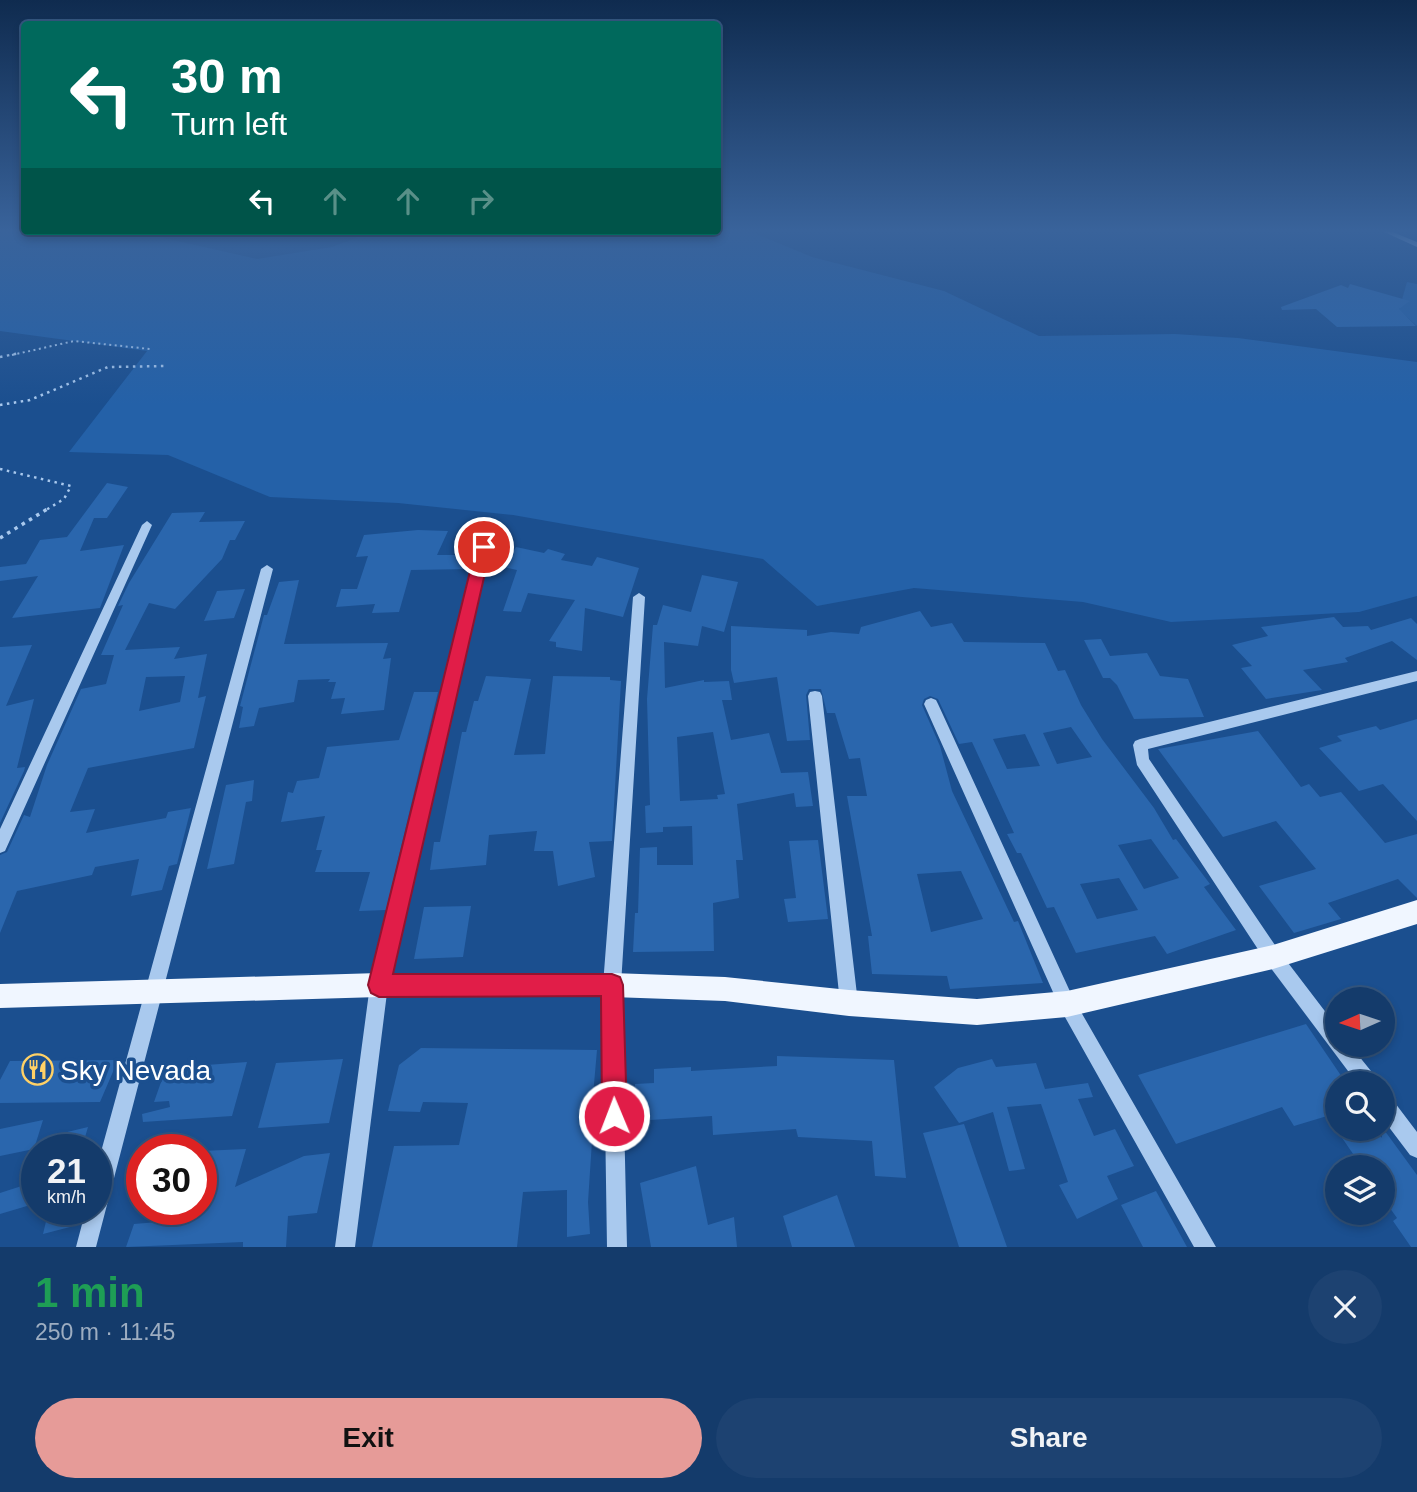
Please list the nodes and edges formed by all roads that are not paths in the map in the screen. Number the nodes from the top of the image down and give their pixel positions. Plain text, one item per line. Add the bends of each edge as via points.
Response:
1 (146, 525) dead end
2 (484, 547) dead end
3 (267, 569) dead end
4 (639, 597) dead end
5 (1417, 676) edge
6 (815, 696) dead end
7 (931, 704) dead end
8 (0, 846) edge
9 (1417, 912) edge
10 (1273, 957) junction
11 (379, 985) junction
12 (612, 985) junction
13 (153, 990) junction
14 (0, 996) edge
15 (849, 1003) junction
16 (1067, 1004) junction
17 (1325, 1026) edge
18 (1395, 1119) edge
19 (112, 1148) edge
20 (1417, 1148) edge
21 (92, 1225) edge
22 (86, 1247) edge
23 (345, 1247) edge
24 (617, 1247) edge
25 (1206, 1247) edge

1 - 8 street
2 - 11 street
3 - 13 street
4 - 12 street
5 - 10 street via 1140,745 1142,761
6 - 15 street
7 - 16 street
9 - 10 main road
10 - 16 main road
10 - 17 street
11 - 12 main road
11 - 13 main road
11 - 23 street
12 - 15 main road via 725,989
12 - 24 street
13 - 14 main road
13 - 19 street
15 - 16 main road via 977,1012
16 - 25 street
18 - 20 street
21 - 22 street

